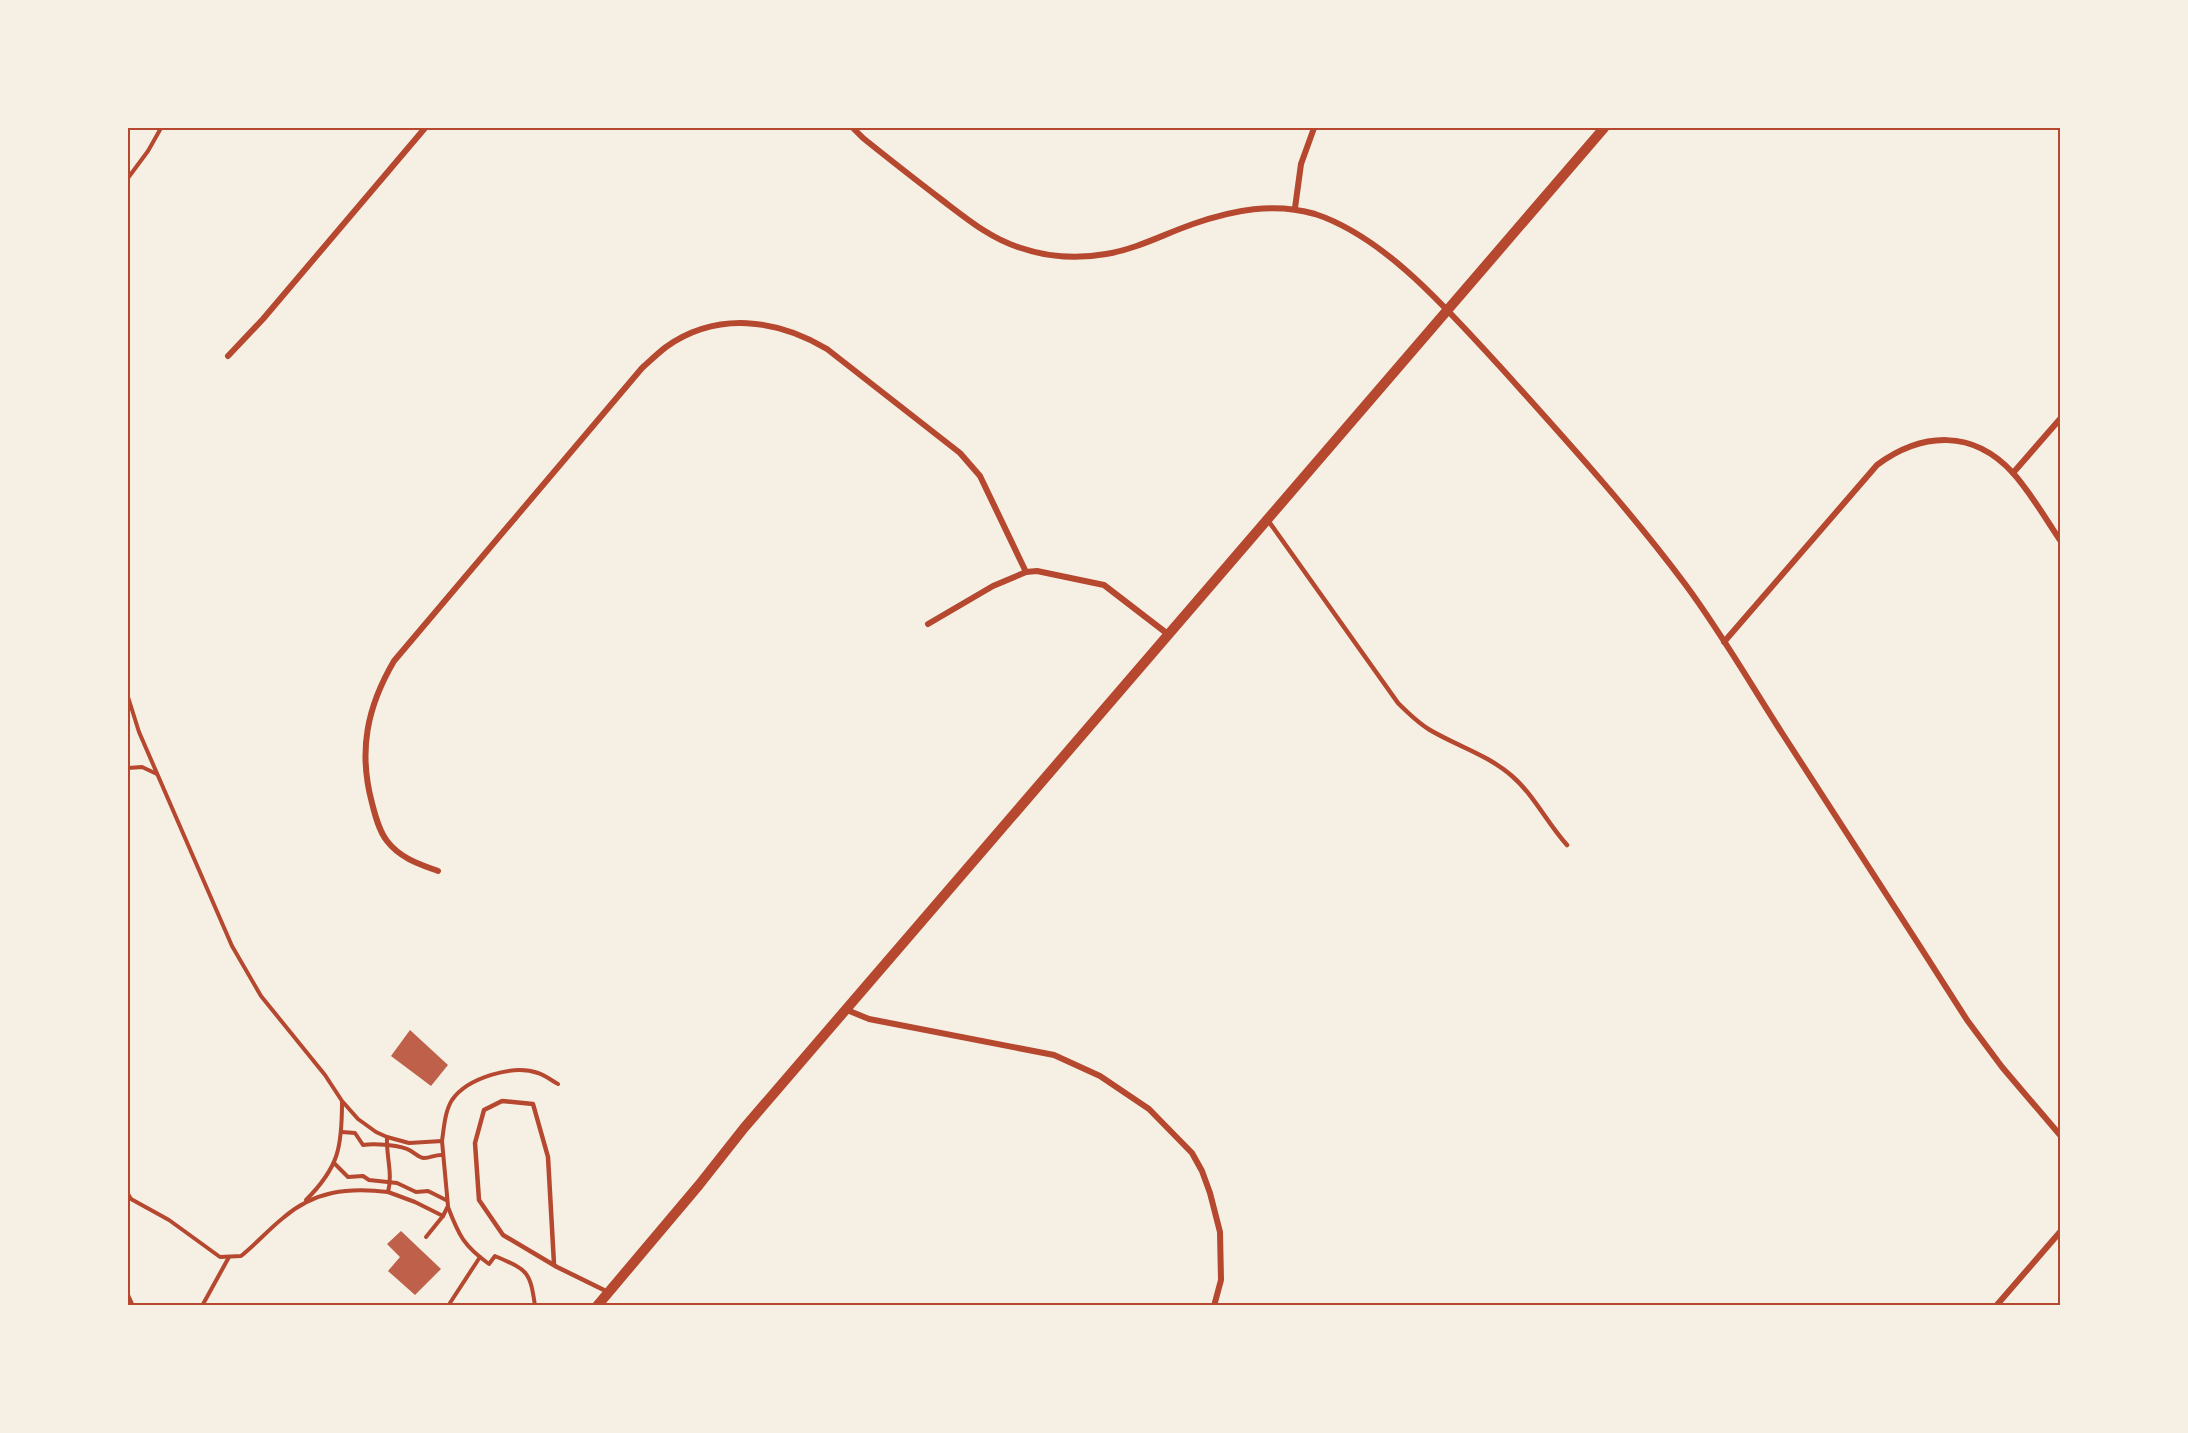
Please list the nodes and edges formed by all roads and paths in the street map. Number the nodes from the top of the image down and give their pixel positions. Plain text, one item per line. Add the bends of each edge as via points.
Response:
1 (161, 128) edge
2 (425, 128) edge
3 (853, 128) edge
4 (1314, 128) edge
5 (1604, 128) edge
6 (128, 178) edge
7 (1295, 208) junction
8 (1448, 310) junction
9 (228, 356) dead end
10 (2061, 419) edge
11 (2013, 473) junction
12 (1267, 519) junction
13 (2061, 540) edge
14 (1026, 572) junction
15 (928, 624) dead end
16 (1169, 635) junction
17 (1724, 642) junction
18 (128, 697) edge
19 (128, 768) edge
20 (157, 774) junction
21 (1567, 845) dead end
22 (438, 871) dead end
23 (847, 1010) junction
24 (558, 1084) dead end
25 (342, 1101) junction
26 (342, 1132) junction
27 (2061, 1135) edge
28 (387, 1137) junction
29 (442, 1141) junction
30 (387, 1146) junction
31 (443, 1155) junction
32 (334, 1163) junction
33 (390, 1184) junction
34 (387, 1192) junction
35 (128, 1194) edge
36 (304, 1203) junction
37 (447, 1203) junction
38 (443, 1216) junction
39 (2061, 1232) edge
40 (426, 1237) dead end
41 (229, 1256) junction
42 (480, 1257) junction
43 (554, 1264) junction
44 (608, 1292) junction
45 (128, 1294) edge
46 (133, 1305) edge
47 (202, 1305) edge
48 (448, 1305) edge
49 (535, 1305) edge
50 (597, 1305) edge
51 (1214, 1305) edge
52 (1996, 1305) edge

1 - 6 path
2 - 9 street
3 - 7 street via 976,226 998,239 1056,256 1108,254 1235,212
4 - 7 street via 1301,164
5 - 8 street
7 - 8 street via 1347,228 1372,243
8 - 12 street
8 - 17 street via 1634,517
10 - 11 street
11 - 13 street
11 - 17 street via 1995,456 1972,445 1948,440 1929,440 1893,454 1877,465
12 - 16 street
12 - 21 lane via 1398,703 1429,730 1512,776
14 - 15 street via 993,586
14 - 16 street via 1095,581
14 - 22 street via 974,467 827,349 782,327 759,323 716,325 687,335 642,368 394,661 381,682 372,705 365,752 375,814 387,841 409,861
16 - 23 street
17 - 27 street via 1967,1020
18 - 20 path
19 - 20 path via 142,767
20 - 25 path via 232,946 261,996
23 - 44 street
23 - 51 street via 869,1019 1054,1055 1100,1076 1149,1109 1192,1154 1210,1193 1220,1232 1221,1280
24 - 29 path via 537,1072 521,1071 496,1073 465,1085 452,1100
25 - 26 path
25 - 28 path via 358,1119
26 - 30 path via 355,1133 363,1144
26 - 32 path
28 - 29 path via 410,1143
28 - 30 path
29 - 31 path
30 - 31 path via 410,1150 425,1158
30 - 33 path
31 - 37 path
32 - 33 path via 348,1177 363,1176
32 - 36 path via 324,1183
33 - 34 path
33 - 37 path via 397,1183 416,1192 428,1191
34 - 36 path via 342,1190
34 - 38 path
35 - 41 path via 220,1257
36 - 41 path via 241,1256
37 - 38 path
37 - 42 path via 456,1228
38 - 40 path
39 - 52 street
41 - 47 path
42 - 48 path
42 - 49 path via 489,1264 495,1256 522,1268 530,1277
43 - 43 lane via 503,1235 479,1200 475,1143 484,1110 502,1101 533,1104 548,1157
43 - 44 lane
44 - 50 street
45 - 46 path

